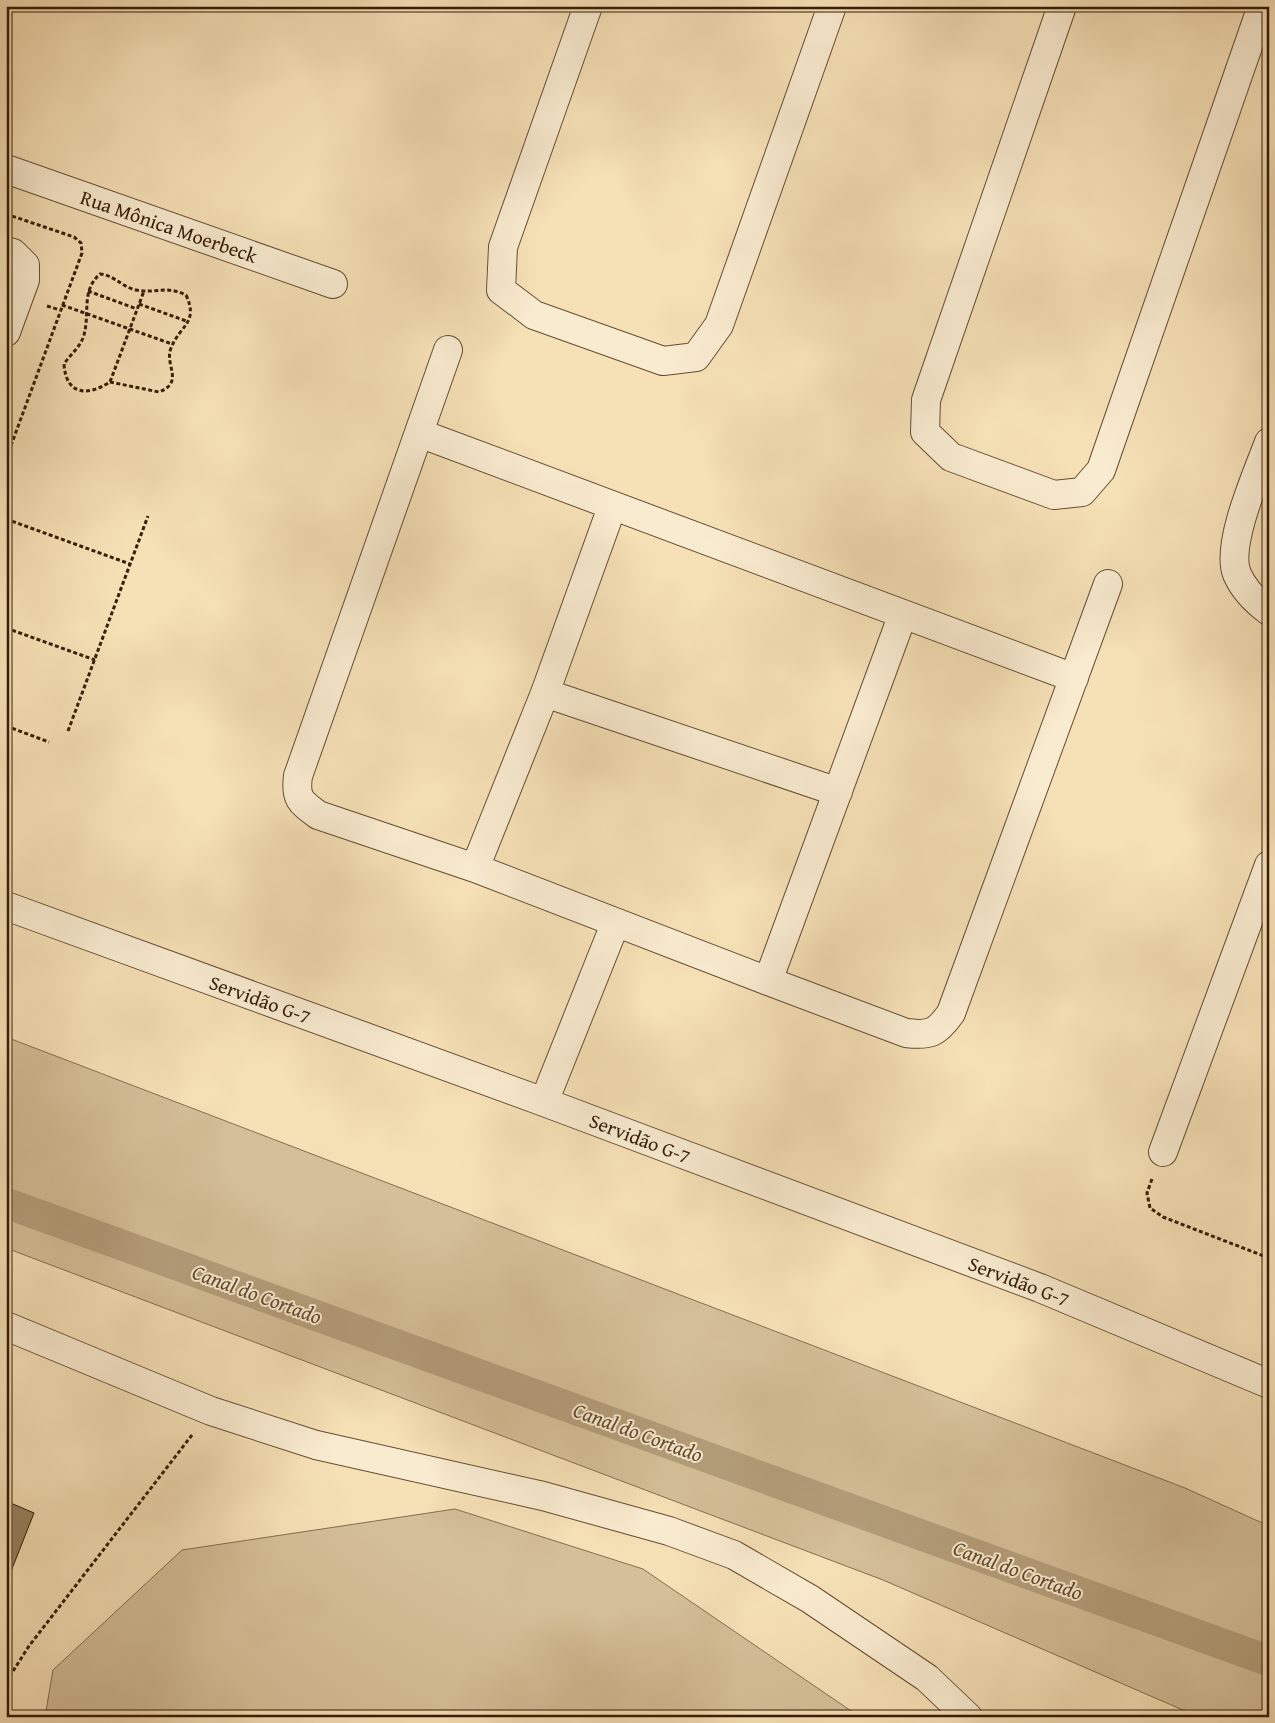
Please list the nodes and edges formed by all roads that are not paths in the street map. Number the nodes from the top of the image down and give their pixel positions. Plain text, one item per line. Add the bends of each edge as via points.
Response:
1 (588, 6) edge
2 (832, 6) edge
3 (1062, 6) edge
4 (1262, 6) edge
5 (6, 169) edge
6 (6, 251) edge
7 (333, 284) dead end
8 (6, 332) edge
9 (448, 350) dead end
10 (419, 433) junction
11 (1269, 442) edge
12 (612, 507) junction
13 (1108, 584) dead end
14 (1269, 611) edge
15 (903, 614) junction
16 (1074, 678) junction
17 (545, 693) junction
18 (838, 792) junction
19 (1269, 866) edge
20 (474, 868) junction
21 (6, 906) edge
22 (615, 924) junction
23 (768, 981) junction
24 (544, 1102) junction
25 (1163, 1152) road end
26 (6, 1326) edge
27 (1269, 1384) edge
28 (968, 1717) edge

1 - 2 street via 503,247 501,290 534,315 663,361 696,357 719,325
3 - 4 street via 926,400 925,432 951,457 1054,495 1082,492 1101,470
5 - 7 street, Rua Mônica Moerbeck
6 - 8 street via 26,265 25,280
9 - 10 street
10 - 12 street
10 - 20 street via 298,776 296,791 303,804 318,815
11 - 14 street via 1235,539 1236,573 1252,600
12 - 15 street
12 - 17 street
13 - 16 street
15 - 16 street
15 - 18 street
16 - 23 street via 951,1013 940,1028 925,1035 906,1033
17 - 18 street
17 - 20 street
18 - 23 street
19 - 25 street
20 - 22 street
21 - 24 street, Servidão G-7
22 - 23 street
22 - 24 street
24 - 27 street, Servidão G-7 via 1040,1288
26 - 28 street via 211,1410 316,1445 543,1496 669,1531 734,1555 810,1599 927,1678

